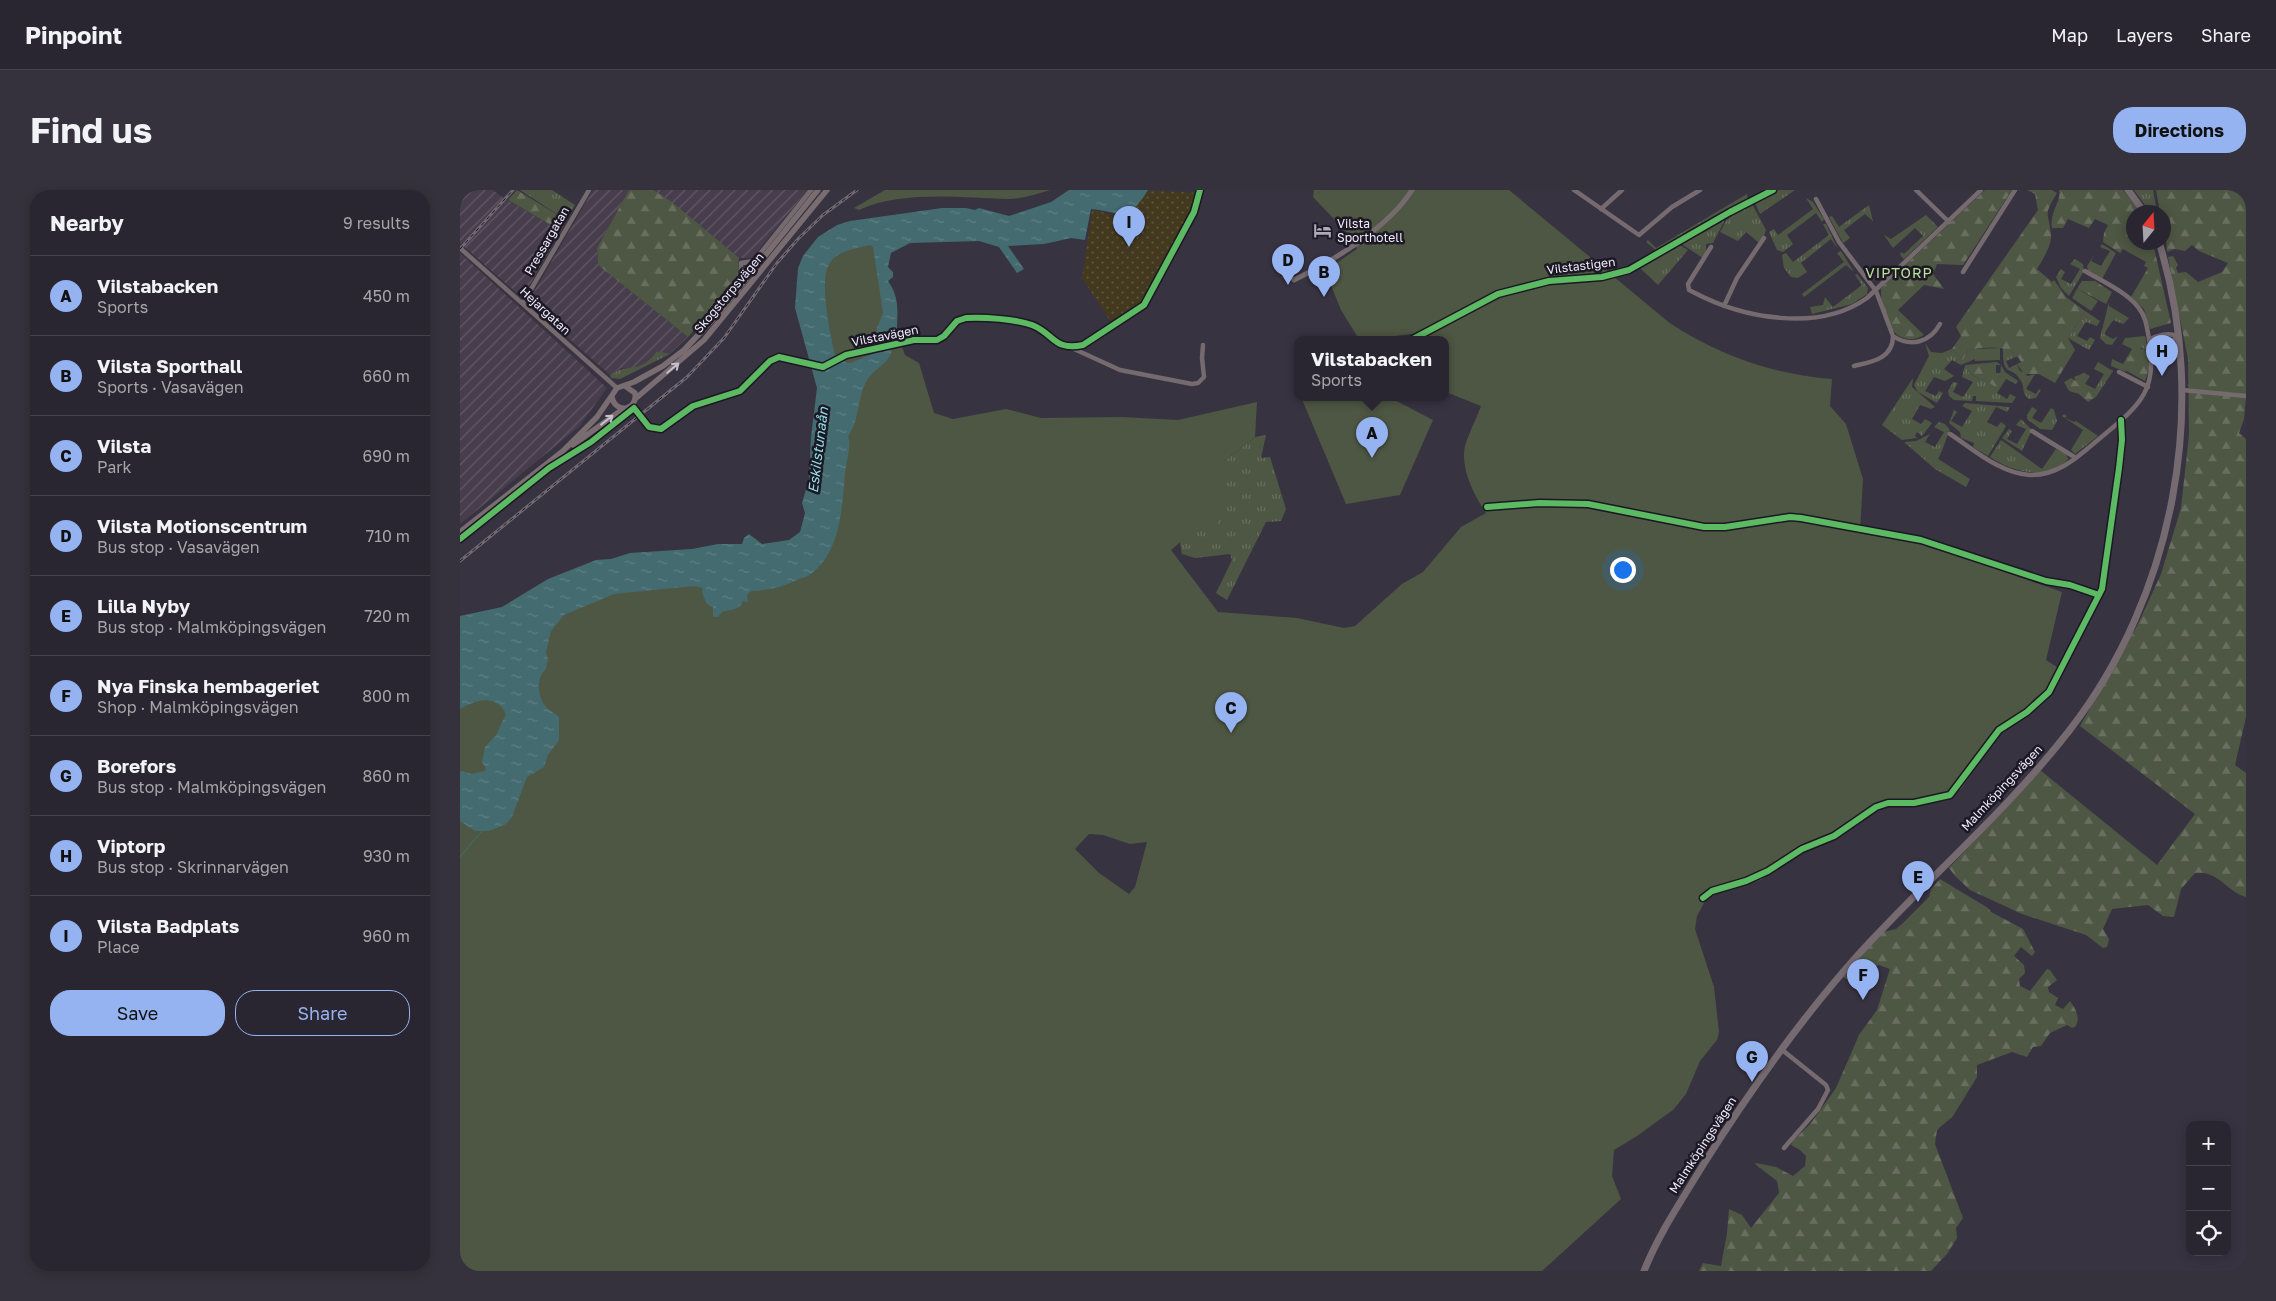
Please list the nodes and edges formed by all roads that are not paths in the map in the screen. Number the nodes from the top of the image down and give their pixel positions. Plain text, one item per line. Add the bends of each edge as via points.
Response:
1 (589, 190) edge
2 (811, 190) edge
3 (818, 190) edge
4 (827, 190) edge
5 (1200, 190) edge
6 (1412, 190) edge
7 (1574, 190) edge
8 (1622, 190) edge
9 (1700, 190) edge
10 (1916, 190) edge
11 (1982, 190) edge
12 (2015, 190) edge
13 (2128, 190) edge
14 (2132, 190) edge
15 (1816, 199) dead end
16 (2140, 205) edge
17 (2142, 205) edge
18 (1601, 209) junction
19 (1949, 222) junction
20 (1764, 238) dead end
21 (1711, 247) dead end
22 (460, 248) edge
23 (2160, 250) edge
24 (753, 261) dead end
25 (2085, 270) dead end
26 (1963, 272) dead end
27 (1294, 280) dead end
28 (1876, 291) junction
29 (523, 303) junction
30 (1724, 306) junction
31 (1940, 324) dead end
32 (1893, 336) junction
33 (2177, 336) junction
34 (2150, 340) junction
35 (1203, 346) dead end
36 (1071, 347) junction
37 (1854, 366) dead end
38 (2119, 372) dead end
39 (625, 386) junction
40 (2148, 387) junction
41 (617, 388) junction
42 (2182, 390) junction
43 (2246, 396) edge
44 (612, 397) junction
45 (635, 399) junction
46 (632, 406) junction
47 (623, 409) junction
48 (2120, 420) junction
49 (2032, 431) dead end
50 (1950, 434) dead end
51 (563, 451) junction
52 (2076, 458) junction
53 (1487, 507) dead end
54 (460, 532) edge
55 (2099, 595) junction
56 (1703, 898) dead end
57 (1781, 1049) junction
58 (1784, 1148) dead end
59 (1644, 1271) edge

1 - 29 street, Pressargatan
2 - 24 street
3 - 39 main road, Skogstorpsvägen via 696,338 663,366
45 -> 4 main road, Skogstorpsvägen via 704,340
5 - 36 street via 1194,212 1144,305 1095,340
6 - 27 street via 1382,224 1323,265
7 - 18 street
8 - 18 street
9 - 18 street via 1672,207 1639,235
10 - 19 street
11 - 19 street
12 - 26 street
13 - 16 main road
14 - 17 main road
15 - 28 street via 1839,242
19 - 28 street
20 - 30 street via 1737,278
21 - 30 street via 1689,280 1688,287
22 - 29 street, Hejargatan
23 - 33 main road, Malmköpingsvägen
25 - 34 street via 2139,307
28 - 30 street via 1849,308 1804,317 1763,316
28 - 32 street
29 - 41 street, Hejargatan
31 - 32 street via 1932,335 1916,342 1904,342
32 - 37 street via 1889,350 1882,358
33 - 34 street via 2174,340
33 - 42 main road, Malmköpingsvägen
34 - 40 street via 2153,367
35 - 36 street, Vilstavägen via 1204,377 1192,384 1120,370
36 - 46 street, Vilstavägen via 1058,344 1028,324 971,317 957,321 941,339 914,340 842,356 823,367 786,357 774,358 740,391 693,406 661,429 649,427
38 - 40 street
39 - 41 main road
39 - 45 main road via 633,389
40 - 48 street via 2140,401
41 - 44 main road
42 - 43 street
42 - 57 main road, Malmköpingsvägen via 2176,479 2161,547 2136,616 2097,691 2030,777 1859,954
44 - 47 main road via 615,405
44 - 51 main road
45 - 46 main road
46 - 47 main road
51 -> 47 main road
48 - 52 street
48 - 55 street via 2119,468 2104,581
49 - 52 street
50 - 52 street via 2002,467 2022,474 2048,472
51 - 54 main road
53 - 55 street via 1588,504 1704,527 1801,518 1921,540
55 - 56 street via 2053,686 2028,712 1999,730 1950,795 1914,803 1882,804 1834,836 1802,849 1776,868
57 - 58 street via 1828,1090 1818,1109
57 - 59 main road, Malmköpingsvägen via 1672,1214

